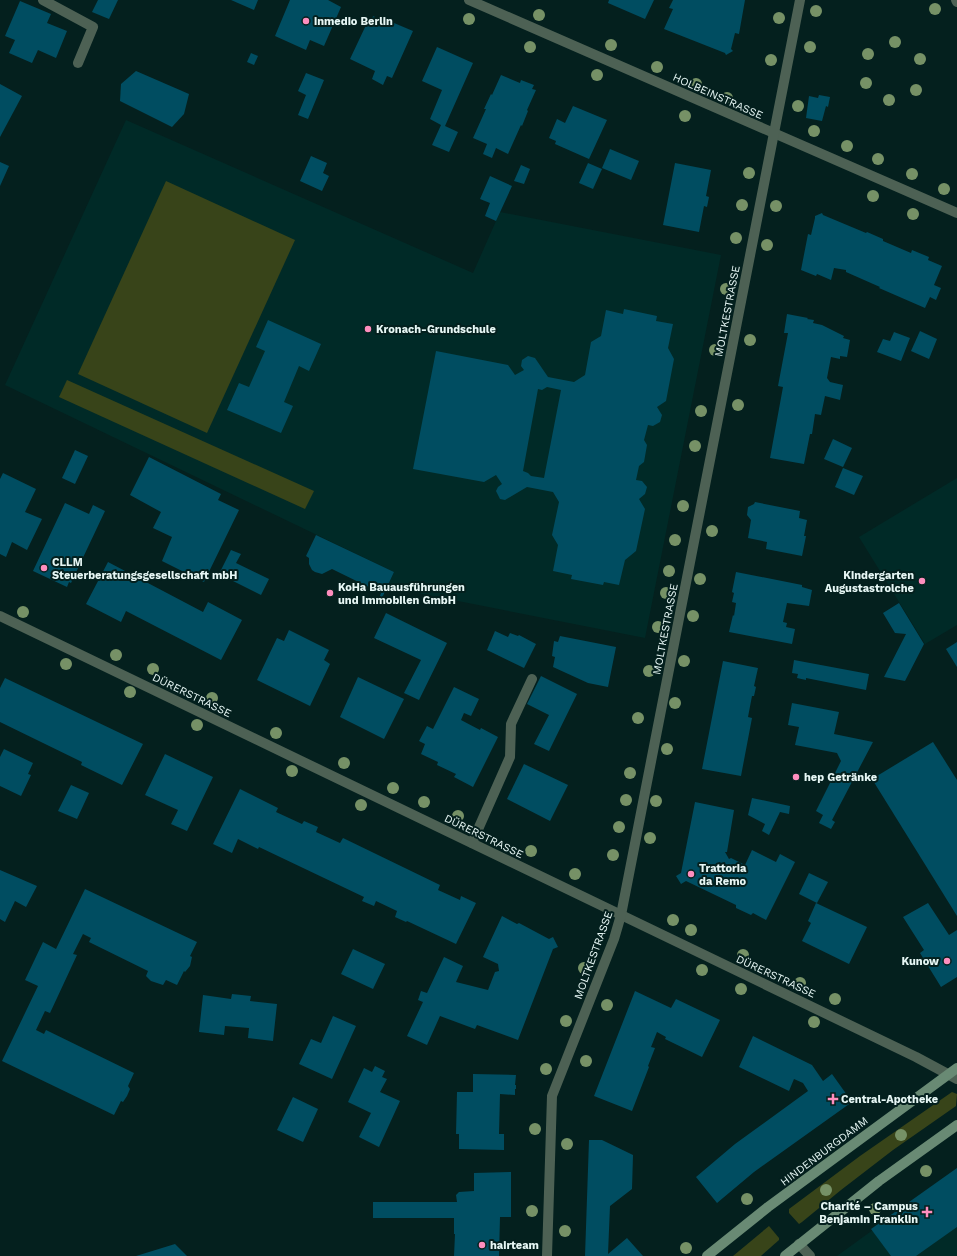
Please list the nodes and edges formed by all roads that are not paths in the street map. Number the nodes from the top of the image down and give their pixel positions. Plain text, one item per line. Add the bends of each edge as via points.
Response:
1 (43, 0) edge
2 (469, 0) edge
3 (800, 0) edge
4 (78, 63) dead end
5 (774, 134) junction
6 (957, 213) edge
7 (0, 616) edge
8 (532, 679) dead end
9 (472, 843) junction
10 (621, 915) junction
11 (954, 1074) edge
12 (957, 1125) edge
13 (799, 1244) junction
14 (547, 1256) edge
15 (707, 1256) edge
16 (785, 1256) edge
17 (810, 1256) edge

1 - 4 street via 93,27
2 - 5 street, HOLBEINSTRASSE
3 - 5 street, MOLTKESTRASSE
5 - 6 street, HOLBEINSTRASSE
5 - 10 street, MOLTKESTRASSE
7 - 9 street, DÜRERSTRASSE
8 - 9 street via 511,724 510,757
9 - 10 street, DÜRERSTRASSE
10 - 11 street, DÜRERSTRASSE
10 - 14 street, MOLTKESTRASSE via 614,939 552,1096
11 - 15 main road, HINDENBURGDAMM via 768,1207
12 - 13 main road via 879,1181
13 - 16 main road
13 - 17 street

